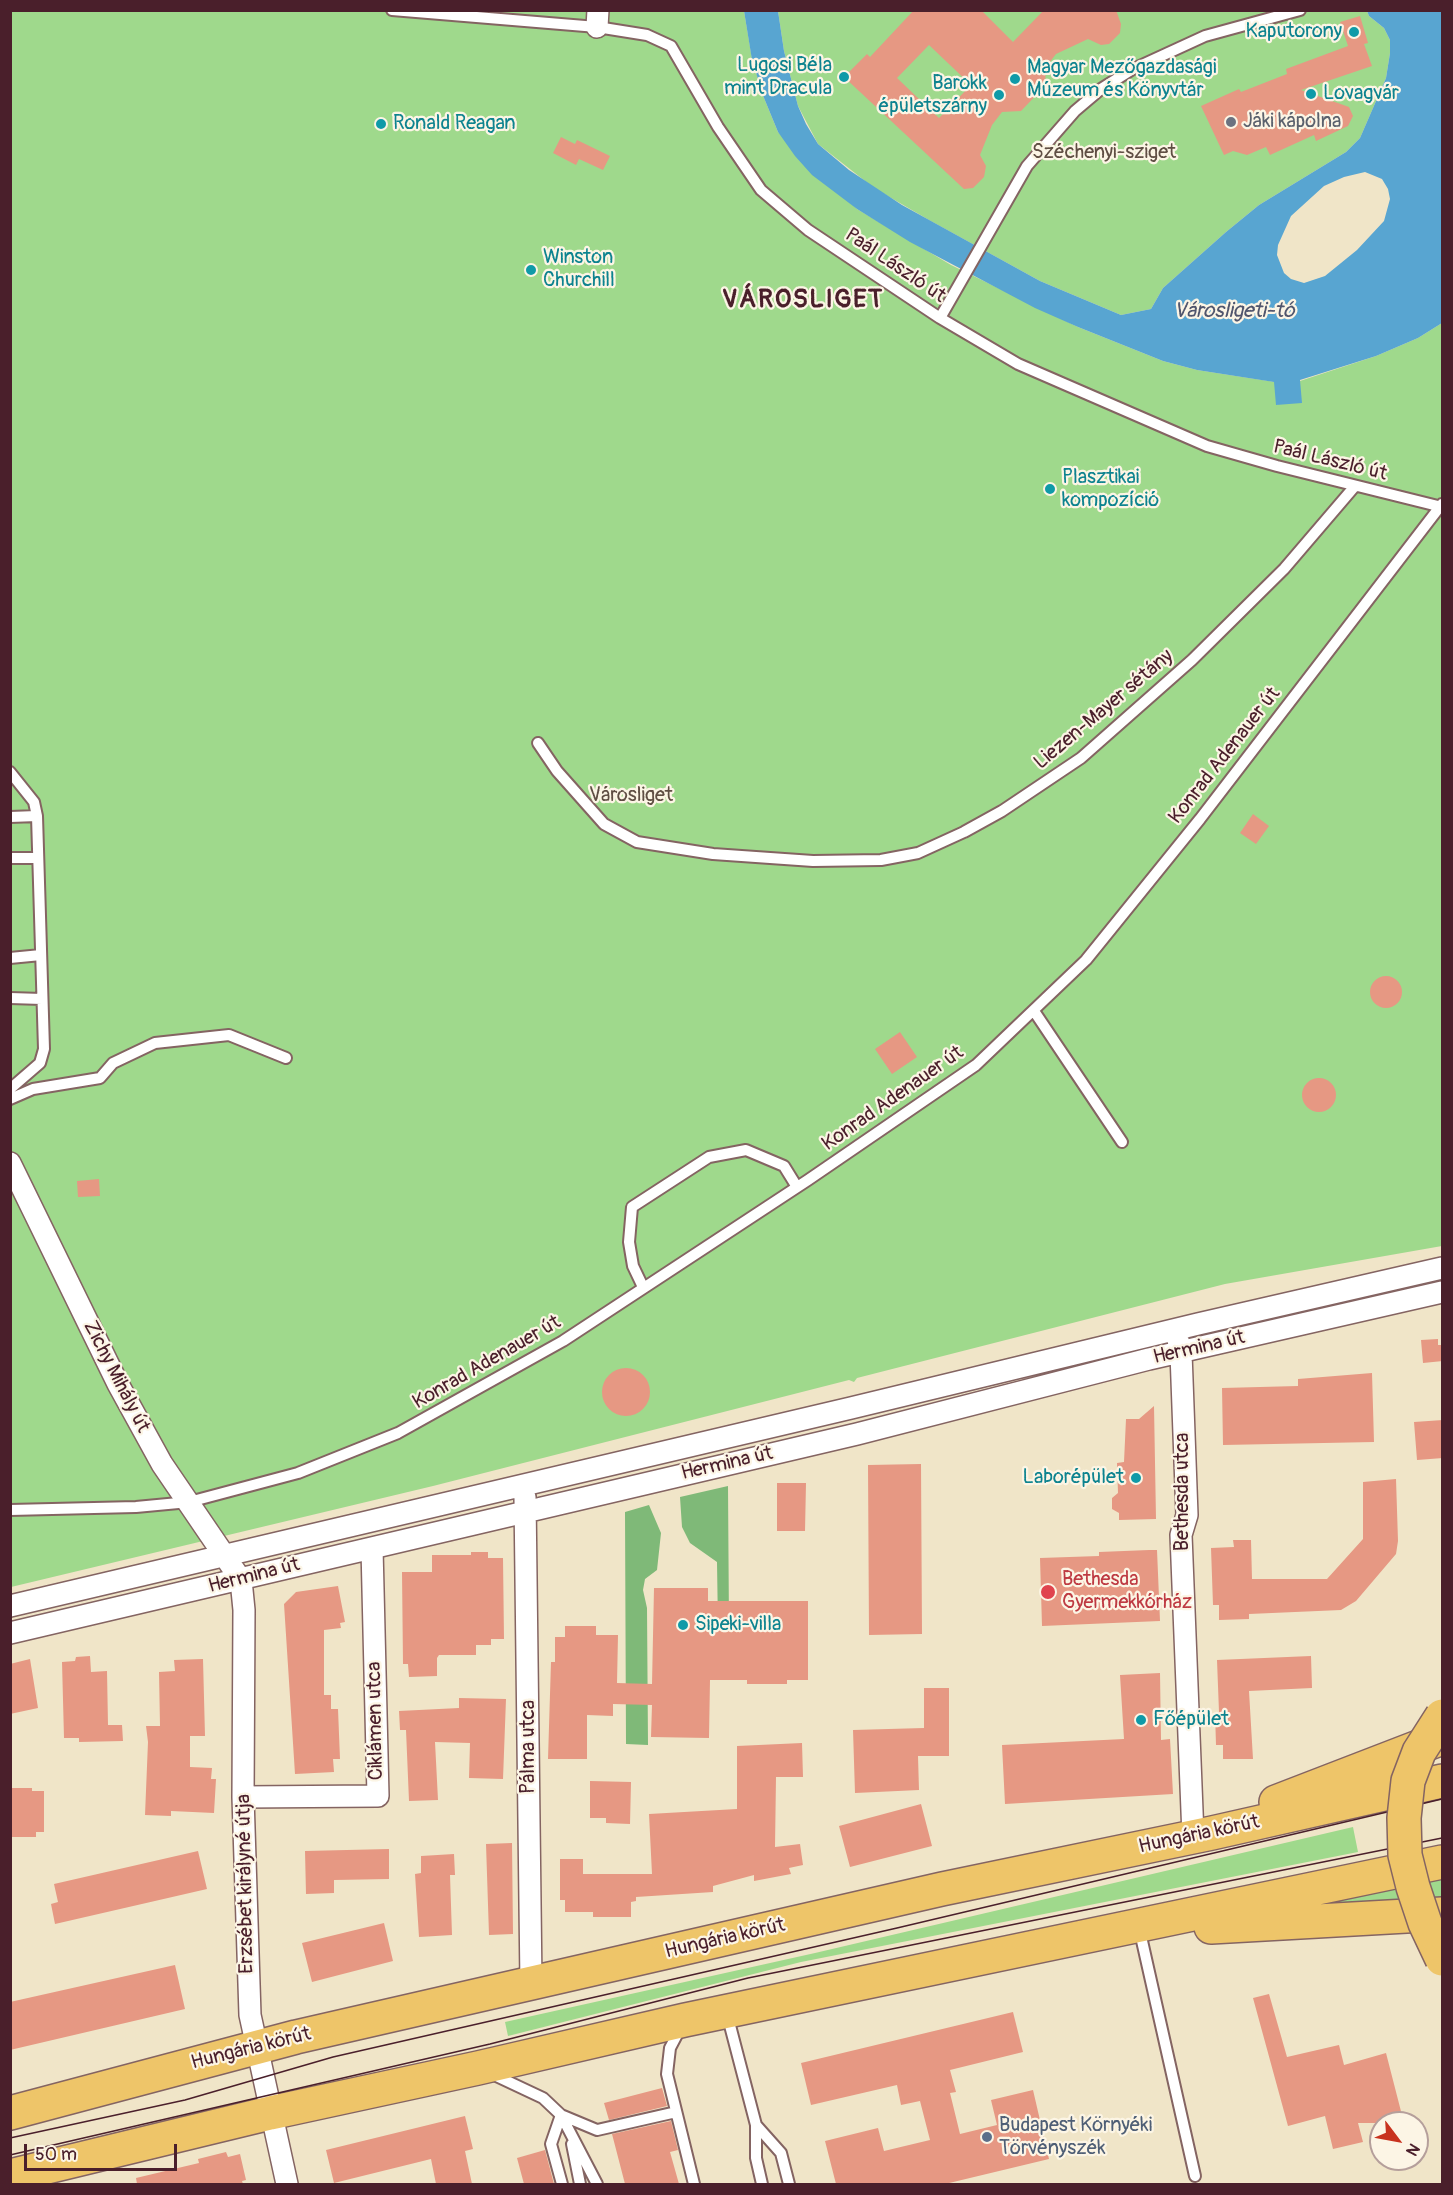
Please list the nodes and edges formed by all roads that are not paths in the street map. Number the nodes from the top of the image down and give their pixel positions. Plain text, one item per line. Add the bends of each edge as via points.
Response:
1 (393, 10) edge
2 (1300, 10) edge
3 (597, 19) edge
4 (940, 318) junction
5 (1355, 486) junction
6 (1442, 506) edge
7 (538, 743) dead end
8 (10, 771) edge
9 (37, 816) junction
10 (10, 817) edge
11 (10, 858) edge
12 (38, 858) junction
13 (41, 955) junction
14 (10, 957) edge
15 (10, 998) edge
16 (42, 999) junction
17 (1034, 1011) junction
18 (286, 1058) dead end
19 (10, 1089) edge
20 (10, 1099) edge
21 (1122, 1142) dead end
22 (10, 1163) edge
23 (797, 1187) junction
24 (1443, 1268) edge
25 (643, 1287) junction
26 (1443, 1292) edge
27 (1175, 1329) junction
28 (1180, 1353) junction
29 (523, 1484) junction
30 (189, 1502) junction
31 (10, 1510) edge
32 (527, 1510) junction
33 (372, 1548) junction
34 (227, 1556) junction
35 (241, 1580) junction
36 (10, 1606) edge
37 (10, 1633) edge
38 (1443, 1716) edge
39 (1443, 1738) edge
40 (1443, 1781) edge
41 (243, 1797) junction
42 (1203, 1834) junction
43 (1443, 1862) edge
44 (1443, 1914) edge
45 (1140, 1932) junction
46 (1089, 1935) junction
47 (1443, 1959) edge
48 (531, 1984) junction
49 (726, 2011) junction
50 (685, 2020) junction
51 (256, 2047) junction
52 (478, 2068) junction
53 (676, 2112) junction
54 (10, 2113) edge
55 (270, 2113) junction
56 (561, 2115) junction
57 (756, 2125) junction
58 (568, 2129) junction
59 (10, 2176) edge
60 (1195, 2176) dead end
61 (287, 2184) edge
62 (562, 2184) edge
63 (580, 2184) edge
64 (597, 2184) edge
65 (694, 2184) edge
66 (762, 2184) edge
67 (789, 2184) edge

1 - 3 lane, Paál László út
2 - 4 lane via 1205,36 1131,70 1075,111 1027,166
3 - 4 lane, Paál László út via 671,46 718,127 761,190 808,230
4 - 5 lane, Paál László út via 1018,364 1198,442
5 - 6 lane, Paál László út
5 - 7 lane, Liezen-Mayer sétány via 1284,569 1192,660 1081,758 1002,811 918,853 881,860 813,861 712,854 637,842 604,824
6 - 17 lane, Konrad Adenauer út via 1200,819 1086,960
8 - 9 lane via 34,802
9 - 10 lane
9 - 12 lane
11 - 12 lane
12 - 13 lane
13 - 14 lane
13 - 16 lane
15 - 16 lane
16 - 19 lane via 44,1050 40,1063
17 - 21 lane
17 - 23 lane, Konrad Adenauer út via 976,1065
18 - 20 lane via 229,1035 155,1043 113,1063 100,1078 33,1089
22 - 30 street, Zichy Mihály út via 118,1384 162,1464
23 - 25 lane, Konrad Adenauer út
23 - 25 lane via 784,1166 746,1150 709,1157 641,1201 632,1207 629,1242 633,1266
24 - 27 street, Hermina út
25 - 30 lane, Konrad Adenauer út via 563,1341 398,1433 298,1473
26 - 28 street, Hermina út
27 - 28 street, Bethesda utca
27 - 29 street, Hermina út
28 - 32 street, Hermina út via 857,1434
28 - 42 street, Bethesda utca via 1187,1515 1181,1535
29 - 32 street, Pálma utca
29 - 34 street, Hermina út
30 - 31 lane, Konrad Adenauer út
30 - 34 street, Zichy Mihály út
32 - 33 street, Hermina út
32 - 48 street, Pálma utca
33 - 35 street, Hermina út
33 - 41 street, Ciklámen utca via 378,1796
34 - 35 street, Zichy Mihály út
34 - 36 street, Hermina út
35 - 37 street, Hermina út
35 - 41 street, Erzsébet királyné útja
38 - 47 main road, bridge via 1419,1752 1408,1781 1404,1818 1405,1855 1413,1887
39 - 42 main road via 1291,1795
40 - 42 main road, Hungária körút
41 - 51 street, Erzsébet királyné útja via 250,2015
42 - 48 main road, Hungária körút via 930,1891
43 - 46 main road
44 - 45 main road
45 - 46 main road
45 - 60 lane
46 - 49 main road
48 - 51 main road, Hungária körút
49 - 50 main road
49 - 57 lane
50 - 52 main road
50 - 53 lane via 670,2048 667,2074
51 - 54 main road, Hungária körút
51 - 55 street, Erzsébet királyné útja
52 - 55 main road
52 - 56 lane via 543,2098
53 - 56 lane via 597,2130
53 - 65 lane
55 - 59 main road
55 - 61 street, Erzsébet királyné útja
56 - 58 lane
56 - 62 lane via 551,2144
57 - 66 lane via 756,2158
57 - 67 lane via 782,2153
58 - 63 lane
58 - 64 lane

